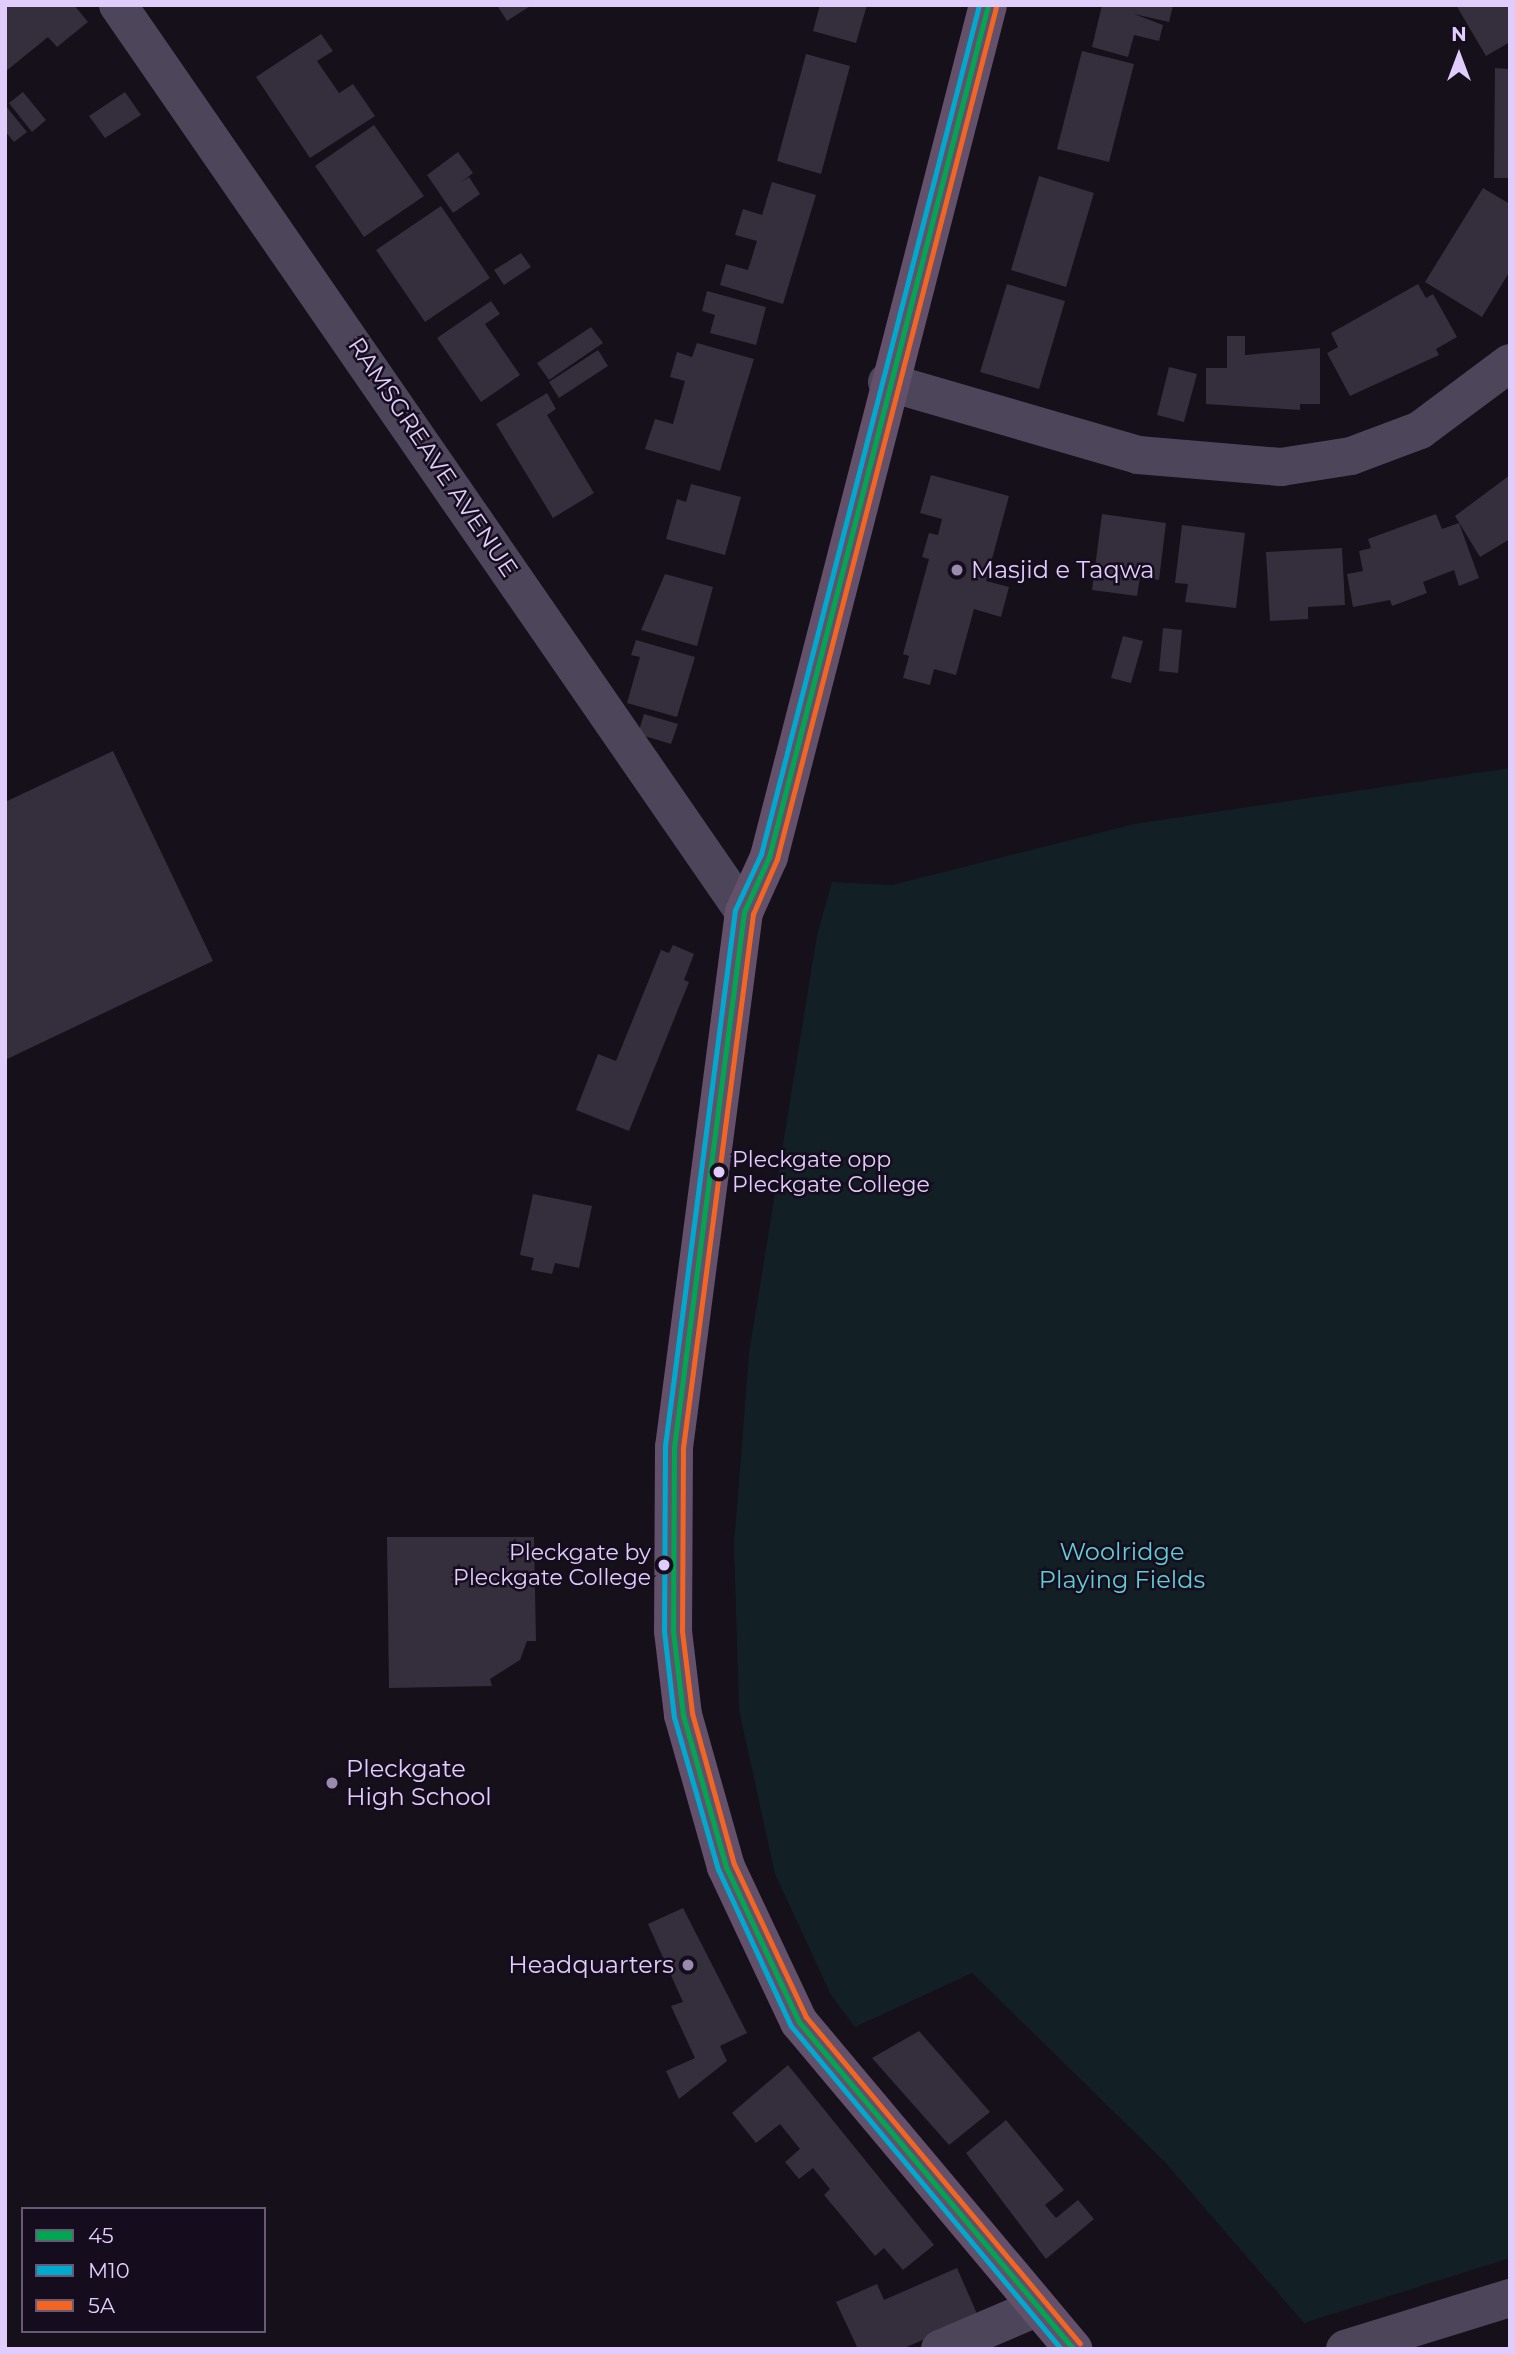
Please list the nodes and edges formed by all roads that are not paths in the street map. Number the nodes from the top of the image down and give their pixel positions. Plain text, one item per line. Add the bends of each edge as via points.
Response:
1 (118, 5) edge
2 (988, 5) edge
3 (1510, 363) edge
4 (887, 382) junction
5 (744, 912) junction
6 (1510, 2298) edge
7 (1034, 2309) junction
8 (940, 2349) edge
9 (1073, 2349) edge
10 (1345, 2349) edge

1 - 5 street, RAMSGREAVE AVENUE
2 - 4 main road
3 - 4 street via 1420,429 1351,456 1281,467 1138,454
4 - 5 main road via 769,858
5 - 7 main road via 674,1447 673,1631 683,1715 726,1867 799,2022
6 - 10 street
7 - 8 street
7 - 9 main road

